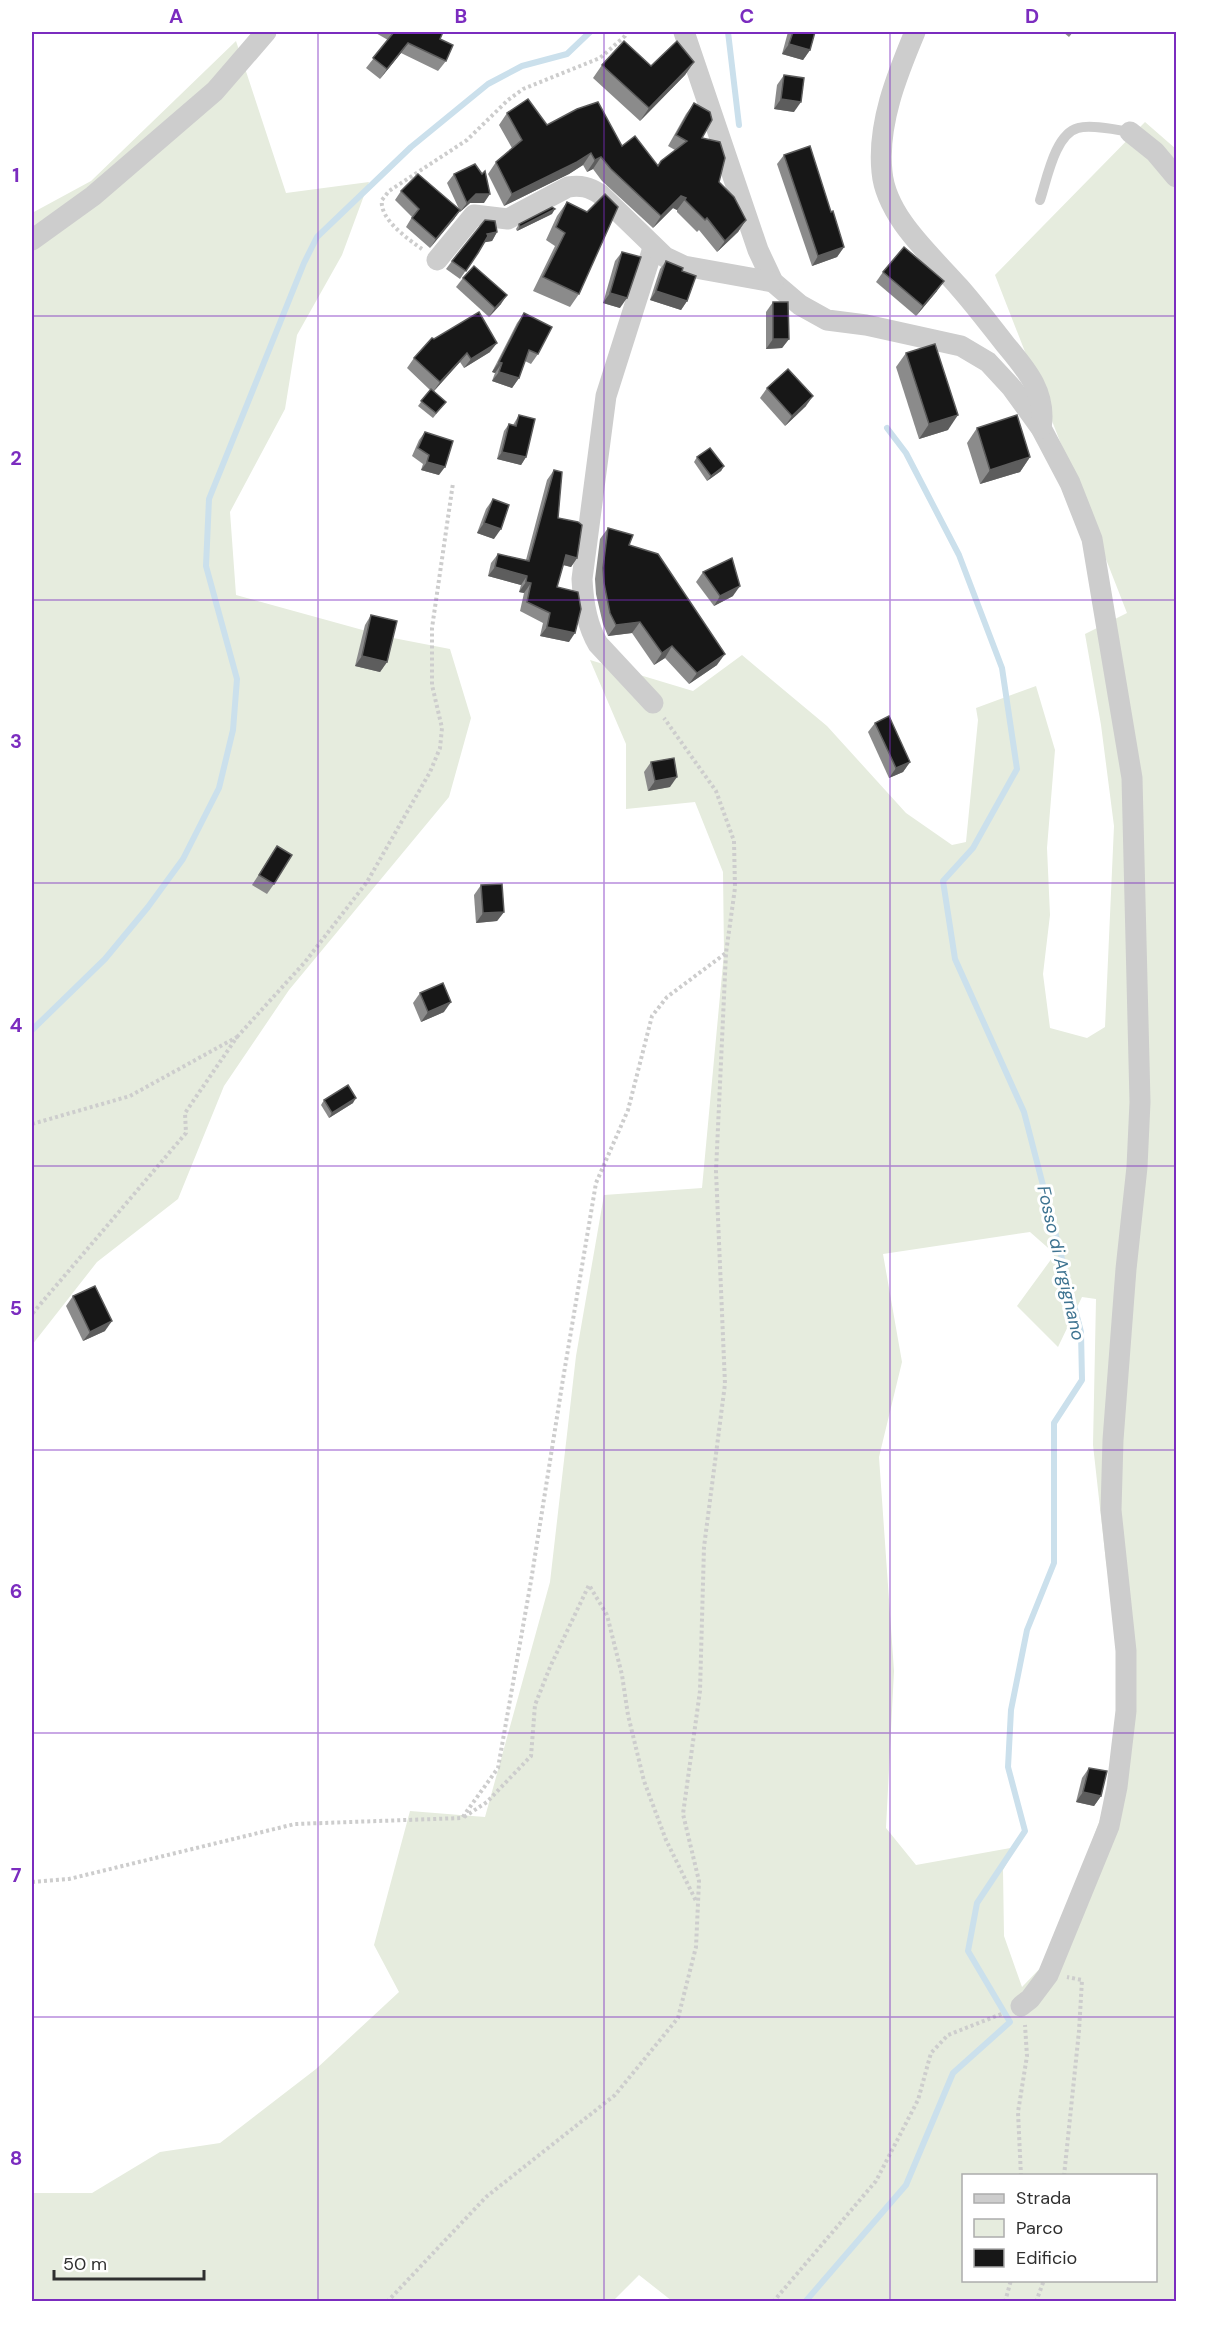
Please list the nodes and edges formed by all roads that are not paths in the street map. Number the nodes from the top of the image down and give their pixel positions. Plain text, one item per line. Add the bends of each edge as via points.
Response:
1 (266, 32) edge
2 (684, 32) edge
3 (915, 32) edge
4 (1131, 132) joint
5 (1176, 177) edge
6 (1040, 200) dead end
7 (32, 240) edge
8 (653, 248) junction
9 (437, 260) road end
10 (773, 282) junction
11 (1041, 428) junction
12 (653, 703) road end
13 (1023, 2004) road end

1 - 7 street via 215,91 93,196
2 - 10 street via 758,250
3 - 11 street via 882,134 882,173 889,198 917,242 1028,372 1040,396 1044,414
4 - 5 street
4 - 6 lane via 1080,127 1067,133 1058,146
8 - 9 street via 600,194 579,186 568,187 508,219 474,214
8 - 10 street via 684,266
8 - 12 street via 606,396 582,579 591,633
10 - 11 street via 800,305 827,320 961,346 988,362
11 - 13 street via 1070,483 1092,539 1132,778 1140,1102 1113,1440 1111,1510 1126,1651 1126,1711 1117,1787 1109,1826 1048,1975

